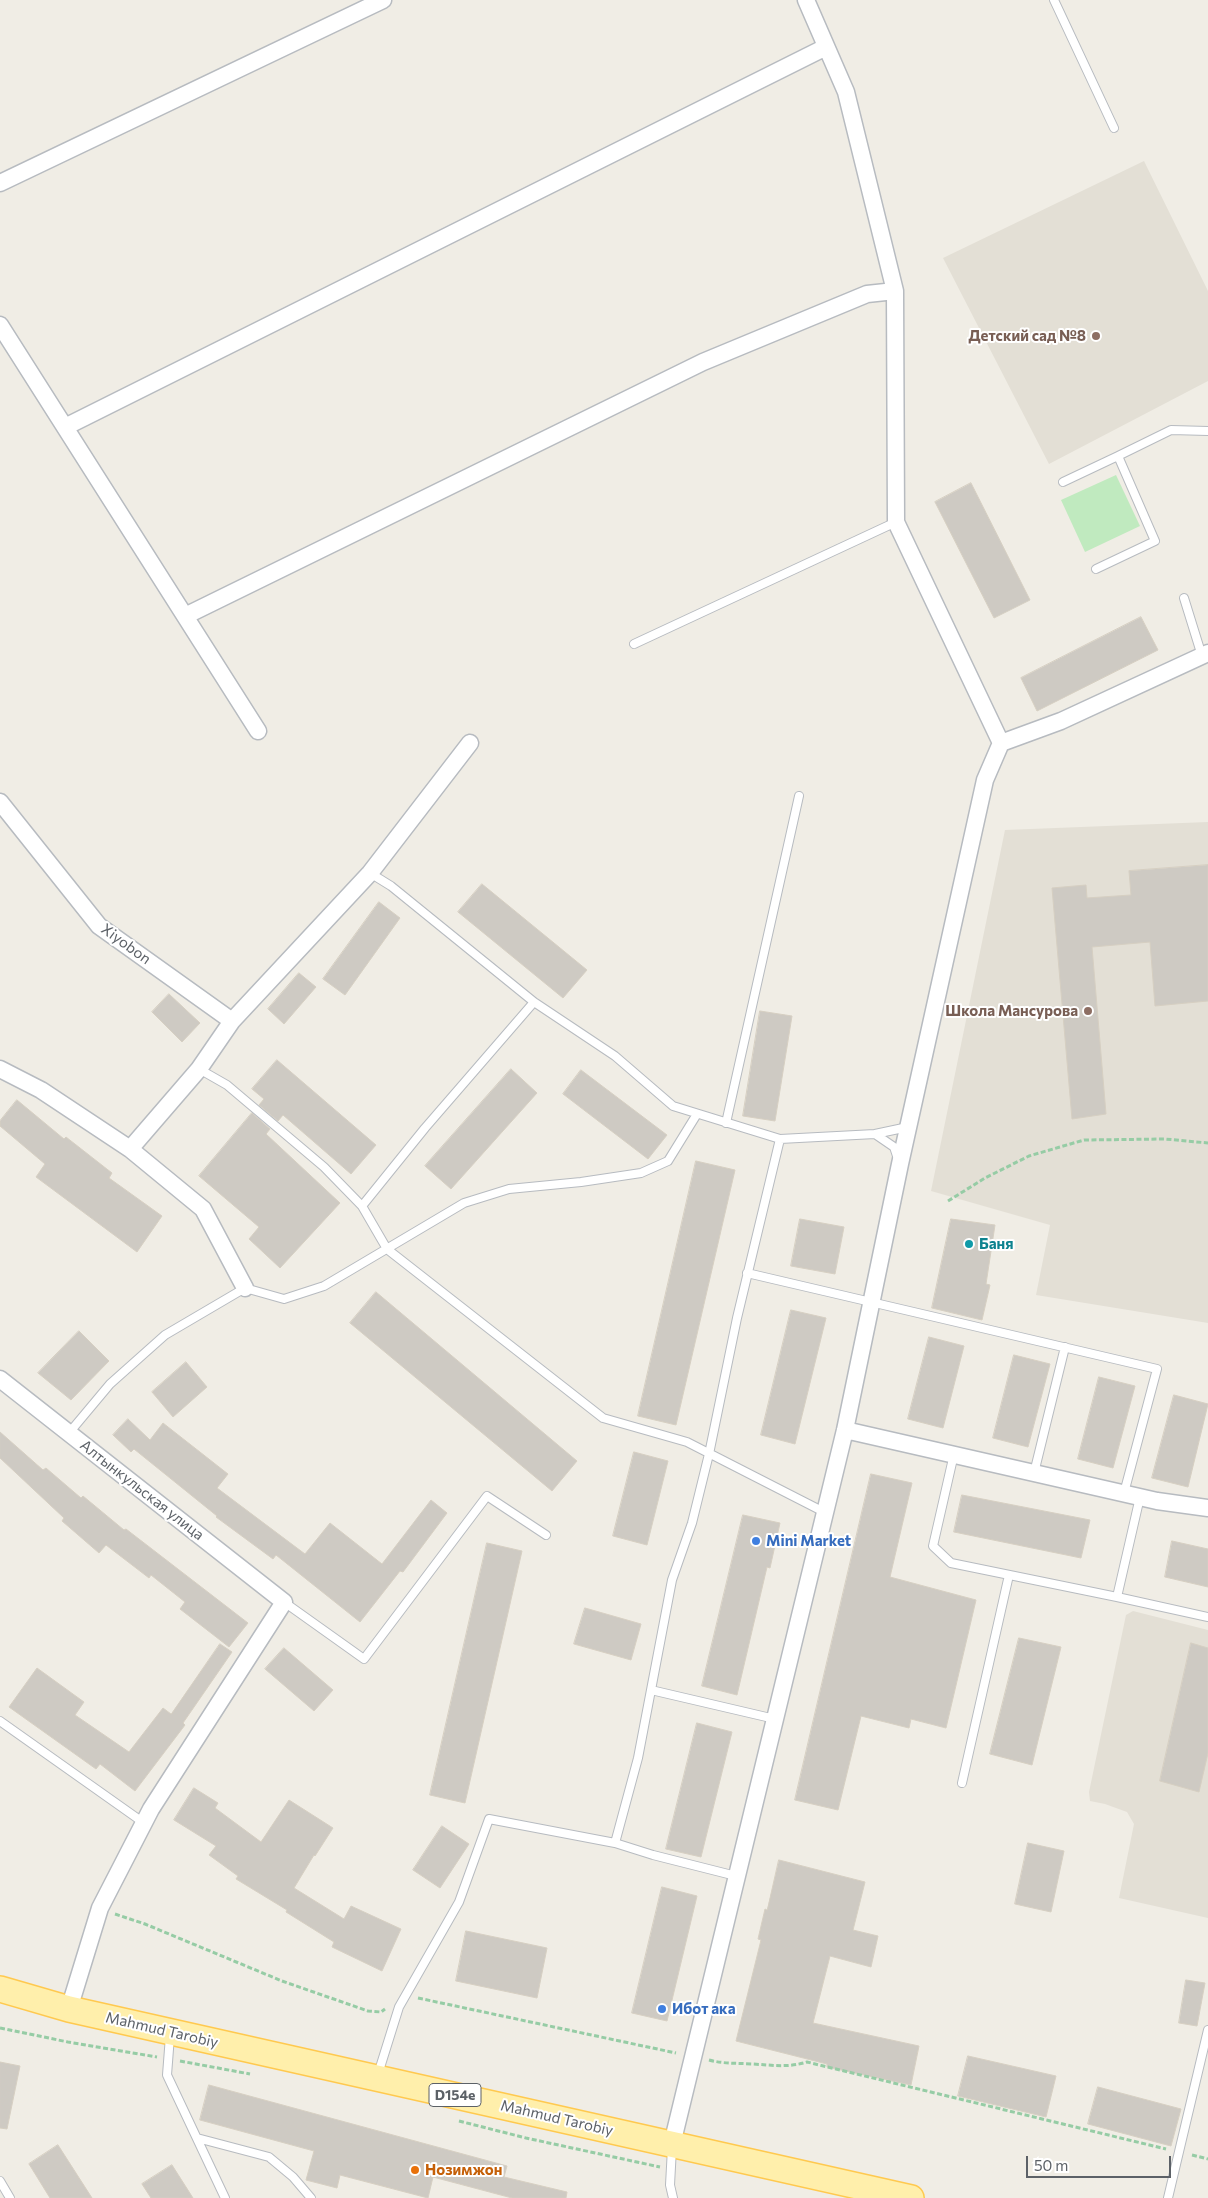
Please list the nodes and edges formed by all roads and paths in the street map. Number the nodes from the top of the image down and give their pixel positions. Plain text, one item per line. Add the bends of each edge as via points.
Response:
1 (383, 0) edge
2 (806, 0) edge
3 (1054, 0) edge
4 (826, 47) junction
5 (1114, 128) dead end
6 (0, 183) edge
7 (896, 291) junction
8 (0, 325) edge
9 (65, 427) junction
10 (1208, 431) edge
11 (1118, 456) junction
12 (1064, 482) dead end
13 (896, 522) junction
14 (1096, 570) dead end
15 (1184, 598) dead end
16 (185, 616) junction
17 (634, 644) dead end
18 (1205, 654) edge
19 (258, 731) dead end
20 (470, 743) dead end
21 (1001, 743) junction
22 (799, 796) dead end
23 (0, 802) edge
24 (370, 873) junction
25 (534, 1002) junction
26 (232, 1021) junction
27 (0, 1069) edge
28 (199, 1069) junction
29 (697, 1114) junction
30 (726, 1123) junction
31 (908, 1127) junction
32 (875, 1134) junction
33 (780, 1139) junction
34 (1208, 1143) edge
35 (130, 1149) junction
36 (900, 1164) junction
37 (948, 1201) dead end
38 (362, 1206) junction
39 (387, 1249) junction
40 (747, 1273) junction
41 (245, 1288) junction
42 (871, 1302) junction
43 (1065, 1347) junction
44 (0, 1379) edge
45 (845, 1430) junction
46 (69, 1433) junction
47 (709, 1454) junction
48 (954, 1454) junction
49 (1034, 1473) junction
50 (1124, 1493) junction
51 (1140, 1497) junction
52 (1208, 1508) edge
53 (826, 1513) junction
54 (546, 1535) dead end
55 (1009, 1575) junction
56 (1117, 1597) junction
57 (284, 1602) junction
58 (1208, 1617) edge
59 (651, 1690) junction
60 (775, 1719) junction
61 (0, 1720) edge
62 (962, 1783) dead end
63 (144, 1823) junction
64 (615, 1843) junction
65 (736, 1876) junction
66 (100, 1908) junction
67 (0, 1990) edge
68 (403, 2000) junction
69 (69, 2008) junction
70 (0, 2028) edge
71 (1208, 2030) edge
72 (170, 2032) junction
73 (693, 2056) junction
74 (169, 2059) junction
75 (252, 2075) dead end
76 (377, 2078) junction
77 (451, 2119) dead end
78 (197, 2138) junction
79 (672, 2144) junction
80 (1179, 2152) junction
81 (1208, 2159) edge
82 (670, 2169) junction
83 (0, 2181) edge
84 (10, 2198) edge
85 (225, 2198) edge
86 (312, 2198) edge
87 (673, 2198) edge
88 (910, 2198) edge
89 (1168, 2198) edge

1 - 6 street
2 - 4 street
3 - 5 lane
4 - 7 street via 846,92
4 - 9 street
7 - 13 street
7 - 16 street via 867,294 702,362
8 - 9 street
9 - 16 street
10 - 11 lane via 1171,430
11 - 12 lane
11 - 14 lane via 1155,541
13 - 17 lane
13 - 21 street
15 - 18 lane
16 - 19 street
18 - 21 street via 1061,721
20 - 24 street
21 - 31 street via 985,780
22 - 30 lane
23 - 26 street, Xiyobon via 99,926
24 - 25 lane via 391,886
24 - 26 street
25 - 29 lane via 615,1056 674,1106
25 - 38 lane via 424,1128
26 - 28 street
27 - 35 street via 41,1090
28 - 35 street
28 - 38 lane via 227,1085 324,1167
29 - 30 lane
29 - 39 lane via 668,1161 641,1173 509,1189 464,1203
30 - 33 lane
31 - 32 lane
31 - 36 street
32 - 33 lane
32 - 36 lane via 894,1147
33 - 40 lane
34 - 37 path via 1165,1139 1084,1140 1029,1156
35 - 41 street via 203,1209
36 - 42 street
38 - 39 lane
39 - 41 lane via 324,1286 284,1299
39 - 47 lane via 603,1418 687,1442
40 - 42 lane
40 - 47 lane
41 - 46 lane via 165,1335 110,1384
42 - 43 lane
42 - 45 street
43 - 49 lane
43 - 50 lane via 1157,1369
44 - 46 street, Алтынкульская улица
45 - 48 street
45 - 53 street
46 - 57 street, Алтынкульская улица
47 - 53 lane
47 - 59 lane via 692,1523 672,1580
48 - 49 street
48 - 55 lane via 933,1546 951,1563
49 - 50 street
50 - 51 street
51 - 52 street
51 - 56 lane
53 - 60 street
54 - 57 lane via 487,1496 364,1659
55 - 56 lane
55 - 62 lane
56 - 58 lane
57 - 63 street
59 - 60 lane
59 - 64 lane via 638,1758
60 - 65 street
61 - 63 lane
63 - 66 street
64 - 65 lane
64 - 68 lane via 489,1819 459,1902
65 - 73 street
66 - 68 path via 282,1981 368,2011 381,2012
66 - 69 street
67 - 69 main road, Mahmud Tarobiy / D154e
68 - 73 path via 410,1996
68 - 76 lane
69 - 72 main road, Mahmud Tarobiy / D154e
70 - 74 path
71 - 80 lane
72 - 74 lane
72 - 76 main road, Mahmud Tarobiy / D154e
73 - 79 street
73 - 80 path via 732,2065 778,2067 807,2062
74 - 75 path
74 - 78 lane via 167,2075
76 - 79 main road, Mahmud Tarobiy / D154e
77 - 82 path
78 - 85 lane
78 - 86 lane via 269,2156
79 - 82 lane
79 - 88 main road, Mahmud Tarobiy / D154e
80 - 81 path
80 - 89 lane
82 - 87 lane
83 - 84 lane

